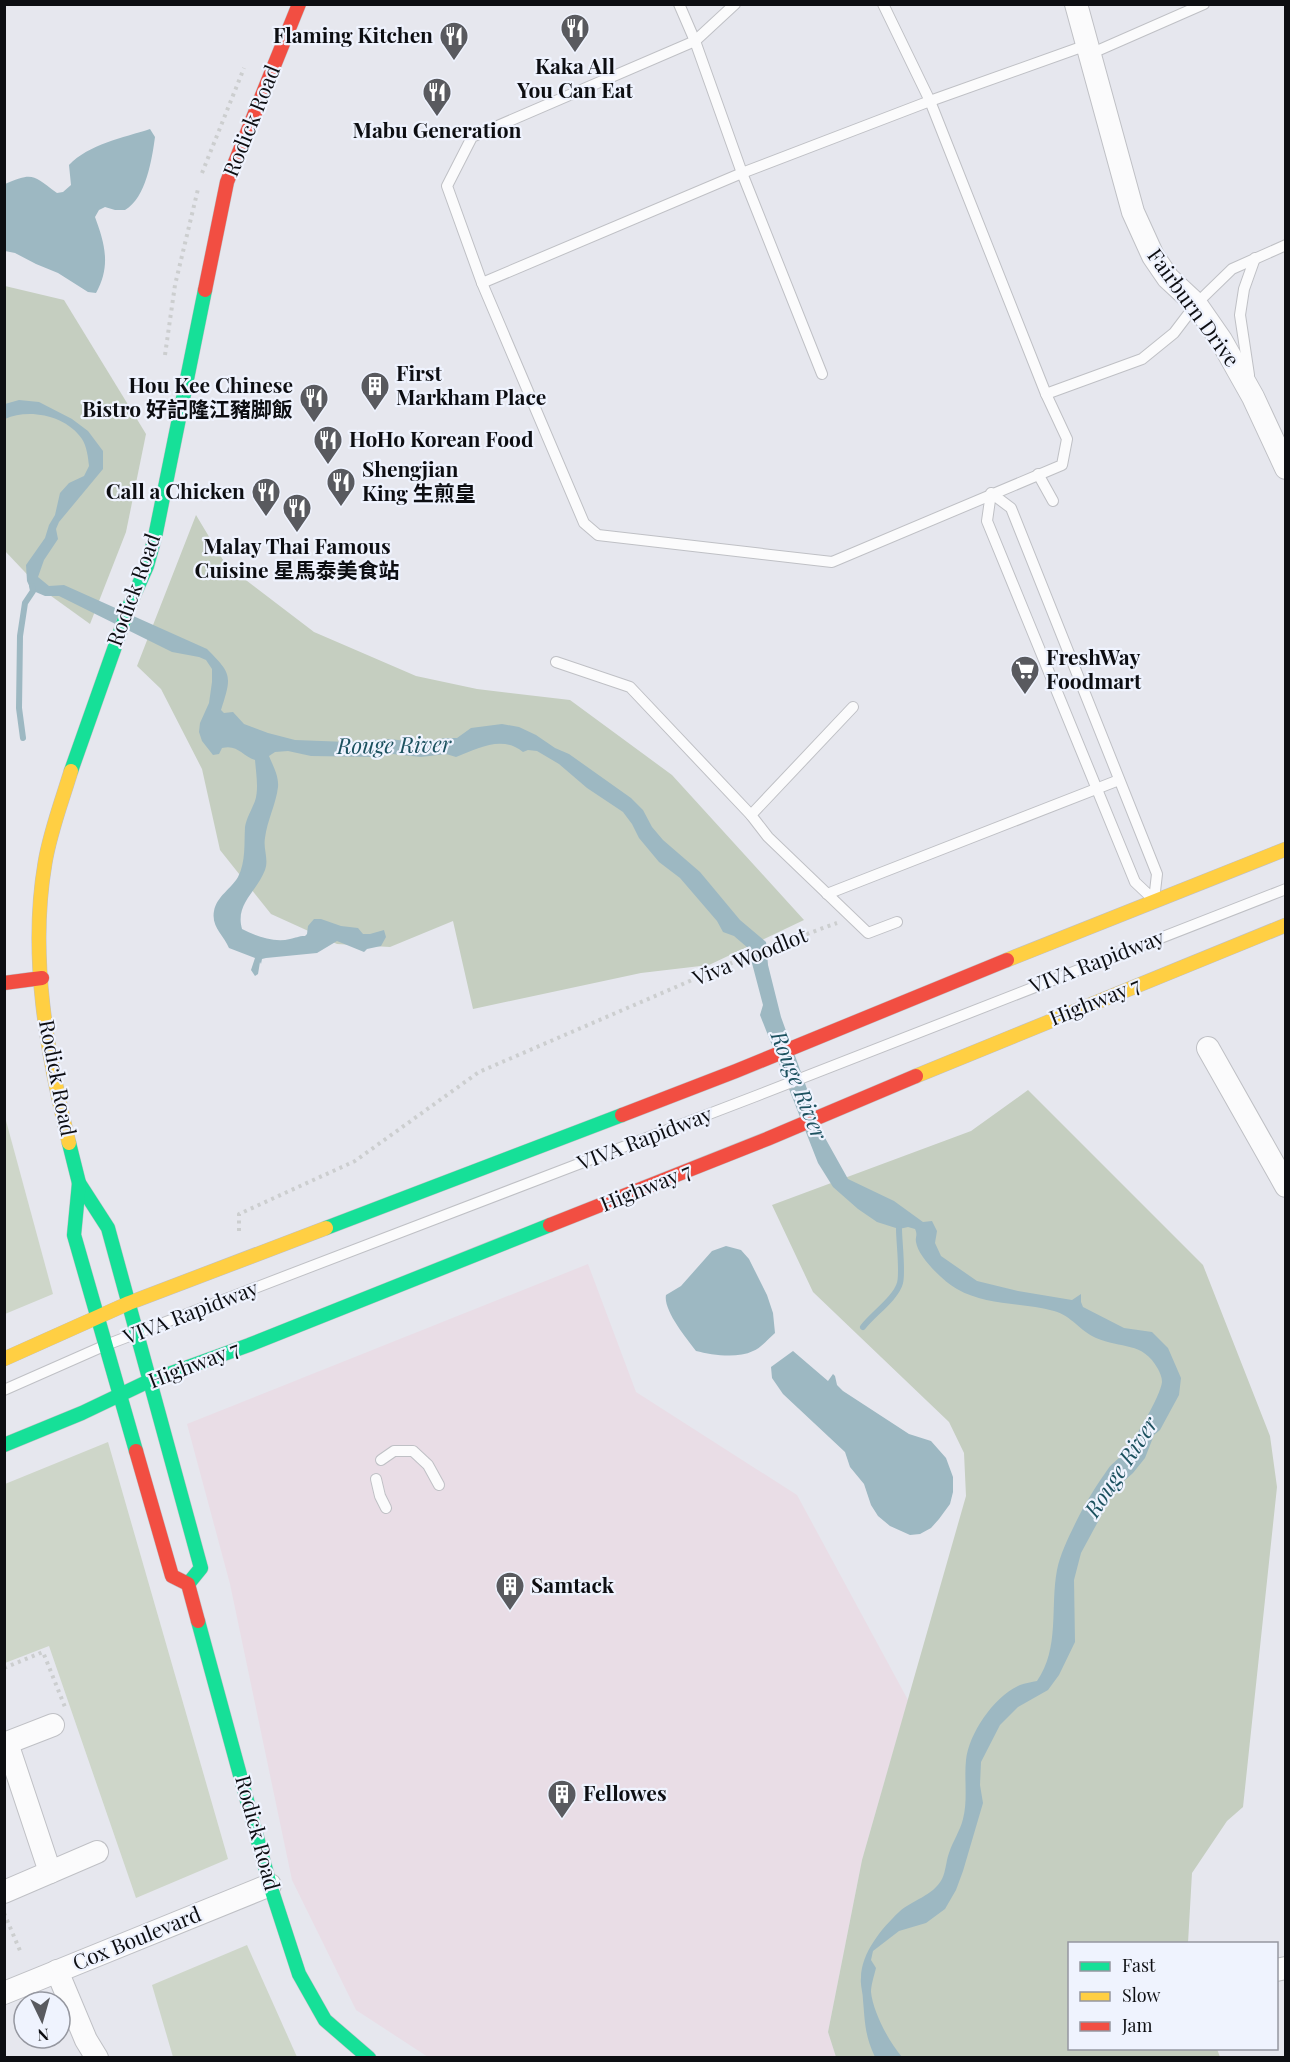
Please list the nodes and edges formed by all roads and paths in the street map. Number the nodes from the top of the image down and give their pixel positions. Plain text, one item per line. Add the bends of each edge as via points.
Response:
1 (299, 4) edge
2 (679, 4) edge
3 (735, 4) edge
4 (883, 4) edge
5 (1076, 4) edge
6 (1204, 4) edge
7 (695, 41) junction
8 (1089, 49) junction
9 (930, 101) junction
10 (742, 173) junction
11 (1286, 245) edge
12 (1255, 258) junction
13 (482, 283) junction
14 (1196, 304) junction
15 (822, 374) dead end
16 (1046, 394) junction
17 (1253, 397) junction
18 (1286, 468) edge
19 (1038, 474) junction
20 (991, 493) junction
21 (1053, 501) dead end
22 (556, 662) dead end
23 (853, 707) dead end
24 (1119, 780) junction
25 (1097, 790) junction
26 (751, 814) junction
27 (1286, 849) edge
28 (1286, 889) edge
29 (827, 894) junction
30 (1154, 900) junction
31 (897, 922) dead end
32 (1286, 925) edge
33 (819, 929) dead end
34 (42, 978) junction
35 (4, 983) edge
36 (1208, 1048) dead end
37 (79, 1183) junction
38 (1286, 1186) edge
39 (239, 1231) dead end
40 (129, 1303) junction
41 (99, 1318) junction
42 (137, 1333) junction
43 (106, 1345) junction
44 (4, 1359) edge
45 (149, 1381) junction
46 (4, 1390) edge
47 (120, 1395) junction
48 (4, 1445) edge
49 (381, 1460) dead end
50 (376, 1479) dead end
51 (439, 1485) dead end
52 (386, 1508) dead end
53 (188, 1584) junction
54 (4, 1668) edge
55 (53, 1725) joint
56 (6, 1744) edge
57 (97, 1852) dead end
58 (50, 1872) junction
59 (270, 1885) junction
60 (4, 1892) edge
61 (4, 1913) edge
62 (21, 1953) dead end
63 (57, 1971) junction
64 (4, 1993) edge
65 (97, 2058) edge
66 (369, 2058) edge

1 - 34 main road, Rodick Road via 227,182 155,537 80,744 45,862 40,911
2 - 7 lane
3 - 7 lane
4 - 9 lane
5 - 8 street, Fairburn Drive
6 - 8 lane
7 - 10 lane
7 - 13 lane via 472,137 447,186
8 - 9 lane
8 - 14 street, Fairburn Drive via 1133,212 1168,278
9 - 10 lane
9 - 16 lane
10 - 13 lane
10 - 15 lane
11 - 12 lane
12 - 14 lane via 1232,269
12 - 17 lane via 1240,315
13 - 20 lane via 584,523 598,535 832,562
14 - 16 lane via 1174,333 1142,359
14 - 17 street, Fairburn Drive
16 - 19 lane via 1067,439 1062,465
17 - 18 street, Fairburn Drive
19 - 20 lane
19 - 21 lane
20 - 24 lane via 1011,508
20 - 25 lane via 987,521
22 - 26 lane via 630,687
23 - 26 lane
24 - 25 lane
24 - 30 lane via 1157,874
25 - 29 lane
25 - 30 lane via 1135,882
26 - 29 lane via 768,837
27 - 30 main road
28 - 42 lane, VIVA Rapidway
29 - 31 lane via 868,933
30 - 40 main road via 736,1071
32 - 45 main road, Highway 7 via 1012,1035 767,1140
33 - 39 path, Viva Woodlot via 479,1072 355,1161 239,1214
34 - 35 main road
34 - 37 main road, Rodick Road via 54,1086
36 - 38 street
37 - 40 main road, Rodick Road via 108,1228
37 - 41 main road, Rodick Road via 74,1235
40 - 41 main road
40 - 42 main road, Rodick Road
41 - 43 main road, Rodick Road
41 - 44 main road
42 - 43 lane, VIVA Rapidway
42 - 45 main road, Rodick Road
43 - 46 lane, VIVA Rapidway
43 - 47 main road, Rodick Road
45 - 47 main road, Highway 7
45 - 53 main road, Rodick Road via 201,1568
47 - 48 main road, Highway 7
47 - 53 main road, Rodick Road via 172,1576
49 - 51 lane via 394,1451 413,1451 428,1465
50 - 52 lane
53 - 59 main road, Rodick Road
54 - 55 path via 43,1652 65,1707
55 - 56 street
56 - 58 street
57 - 58 street
58 - 60 street
59 - 63 street, Cox Boulevard
59 - 66 main road, Rodick Road via 299,1974 325,2020
61 - 62 path
63 - 64 street, Cox Boulevard
63 - 65 street

